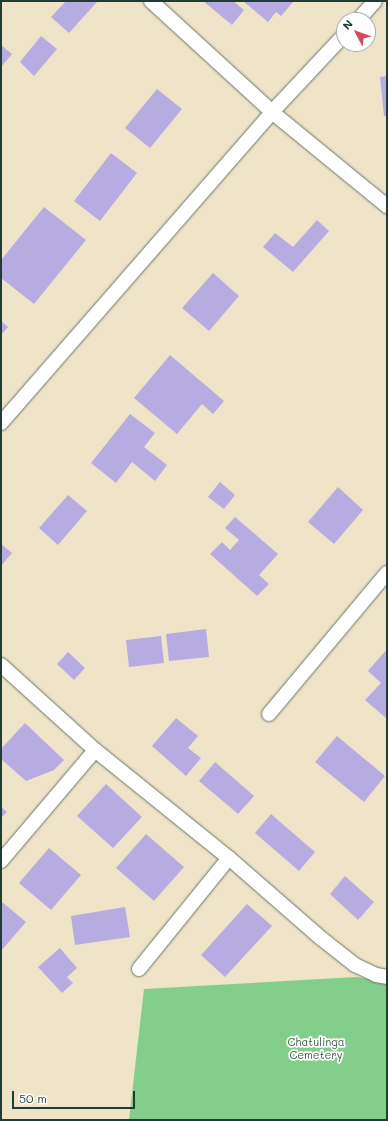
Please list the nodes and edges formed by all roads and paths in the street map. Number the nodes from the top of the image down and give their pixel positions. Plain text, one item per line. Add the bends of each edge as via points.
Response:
1 (151, 1) edge
2 (376, 1) edge
3 (366, 12) edge
4 (336, 44) edge
5 (272, 112) junction
6 (387, 206) edge
7 (1, 422) edge
8 (387, 573) edge
9 (1, 665) edge
10 (269, 714) dead end
11 (95, 750) junction
12 (229, 858) junction
13 (1, 861) edge
14 (139, 969) dead end
15 (387, 977) edge

1 - 5 street
2 - 3 street
4 - 5 street
5 - 6 street
5 - 7 street
8 - 10 street
9 - 11 street
11 - 12 street
11 - 13 street
12 - 14 street
12 - 15 street via 355,965

